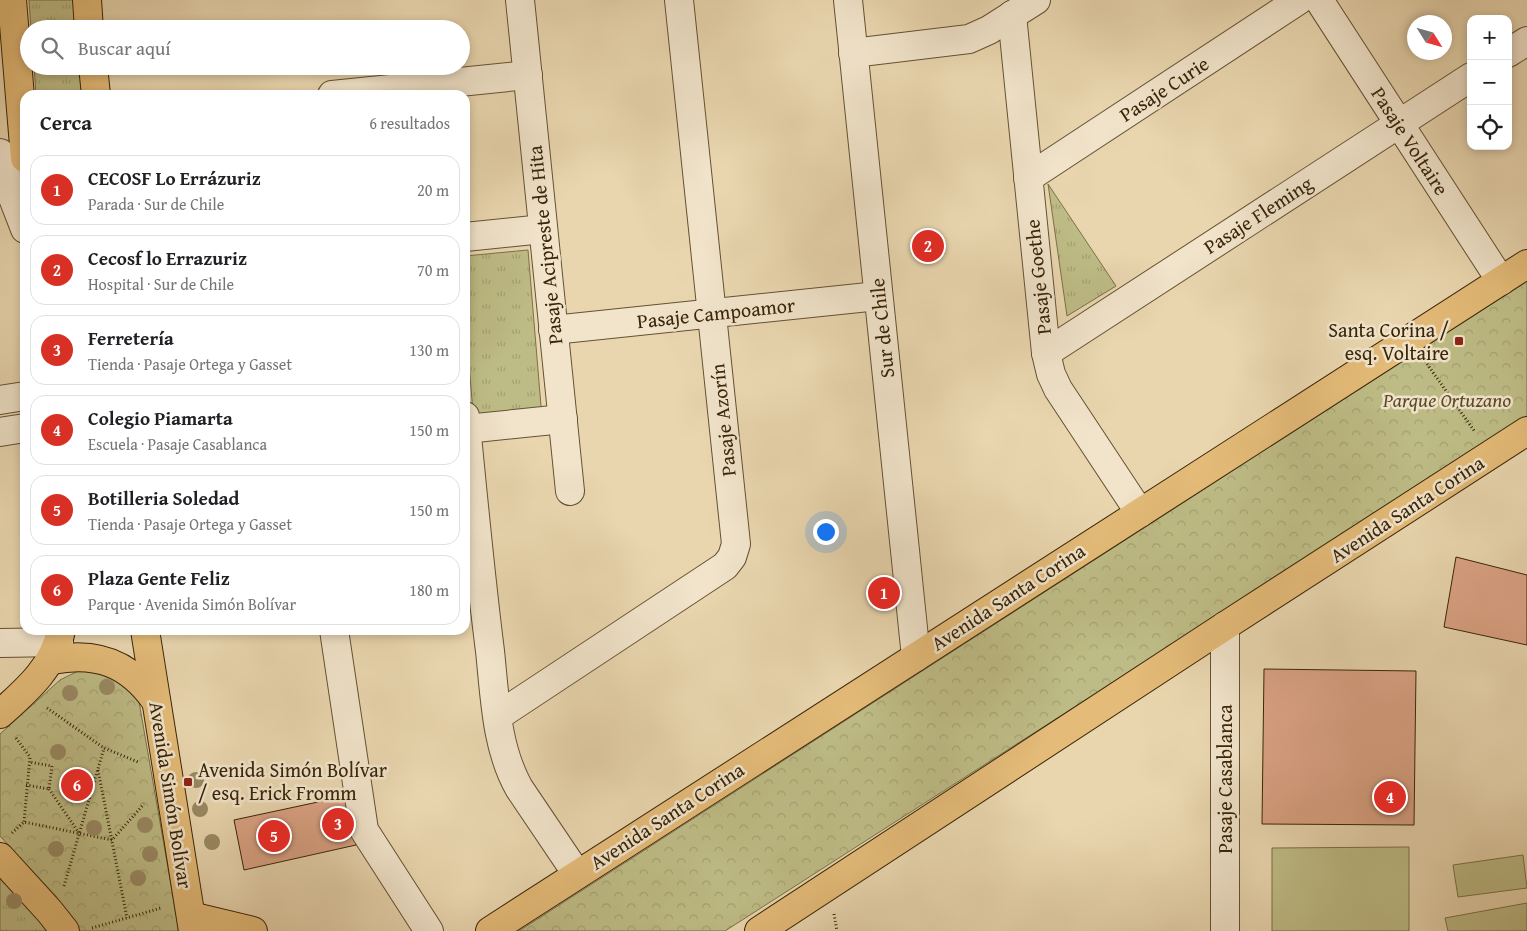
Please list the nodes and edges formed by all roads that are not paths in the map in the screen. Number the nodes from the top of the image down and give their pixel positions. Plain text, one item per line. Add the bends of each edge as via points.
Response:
1 (12, 0) edge
2 (86, 0) edge
3 (520, 0) edge
4 (680, 0) edge
5 (848, 0) edge
6 (1036, 0) edge
7 (1319, 0) edge
8 (1290, 2) edge
9 (1012, 15) junction
10 (88, 20) edge
11 (1527, 41) edge
12 (1512, 50) edge
13 (853, 53) junction
14 (94, 75) edge
15 (528, 75) junction
16 (1467, 80) edge
17 (95, 90) edge
18 (381, 90) edge
19 (20, 97) edge
20 (1399, 123) junction
21 (0, 153) edge
22 (1028, 178) junction
23 (20, 216) edge
24 (543, 229) junction
25 (470, 236) edge
26 (1527, 264) edge
27 (1501, 281) junction
28 (878, 296) junction
29 (712, 314) junction
30 (553, 330) junction
31 (1046, 353) junction
32 (20, 397) edge
33 (0, 400) edge
34 (562, 419) junction
35 (470, 423) edge
36 (20, 429) edge
37 (0, 432) edge
38 (1527, 432) edge
39 (570, 491) dead end
40 (1140, 513) junction
41 (470, 514) edge
42 (473, 582) edge
43 (1225, 626) junction
44 (146, 635) edge
45 (335, 635) edge
46 (0, 643) edge
47 (58, 644) edge
48 (916, 657) junction
49 (155, 700) junction
50 (4, 716) edge
51 (498, 716) junction
52 (4, 847) edge
53 (577, 874) junction
54 (184, 918) edge
55 (76, 930) edge
56 (252, 931) edge
57 (429, 931) edge
58 (490, 931) edge
59 (759, 931) edge
60 (1225, 931) edge

1 - 19 main road
2 - 10 main road
3 - 15 street, Pasaje Acipreste de Hita
4 - 29 street, Pasaje Azorín
5 - 13 street, Sur de Chile
6 - 9 street
7 - 20 street, Pasaje Voltaire
8 - 22 street, Pasaje Curie
9 - 13 street via 979,35 960,42
9 - 22 street, Pasaje Goethe
11 - 12 street
13 - 28 street, Sur de Chile
14 - 17 main road
15 - 18 street
15 - 24 street, Pasaje Acipreste de Hita
16 - 20 street, Pasaje Fleming
20 - 27 street, Pasaje Voltaire
20 - 31 street, Pasaje Fleming
21 - 23 street
22 - 31 street, Pasaje Goethe
24 - 25 street
24 - 30 street, Pasaje Acipreste de Hita
26 - 27 main road, Avenida Santa Corina
27 - 40 main road, Avenida Santa Corina
28 - 29 street, Pasaje Campoamor
28 - 48 street, Sur de Chile
29 - 30 street, Pasaje Campoamor
29 - 51 street, Pasaje Azorín via 736,544 732,557 725,566
30 - 34 street, Pasaje Acipreste de Hita
31 - 40 street, Pasaje Goethe via 1058,389
32 - 33 street
34 - 35 street
34 - 39 street, Pasaje Acipreste de Hita
36 - 37 street
38 - 43 main road, Avenida Santa Corina
40 - 48 main road, Avenida Santa Corina
41 - 42 street
42 - 51 street
43 - 59 main road, Avenida Santa Corina
43 - 60 street, Pasaje Casablanca
44 - 49 main road, Avenida Simón Bolívar
45 - 57 street via 364,830
46 - 47 street
47 - 49 main road via 81,656 110,662 136,677
47 - 50 main road via 38,678
48 - 53 main road, Avenida Santa Corina
49 - 54 main road, Avenida Simón Bolívar
51 - 53 street via 501,745 512,775
52 - 55 main road via 50,912
53 - 58 main road, Avenida Santa Corina
54 - 56 main road

